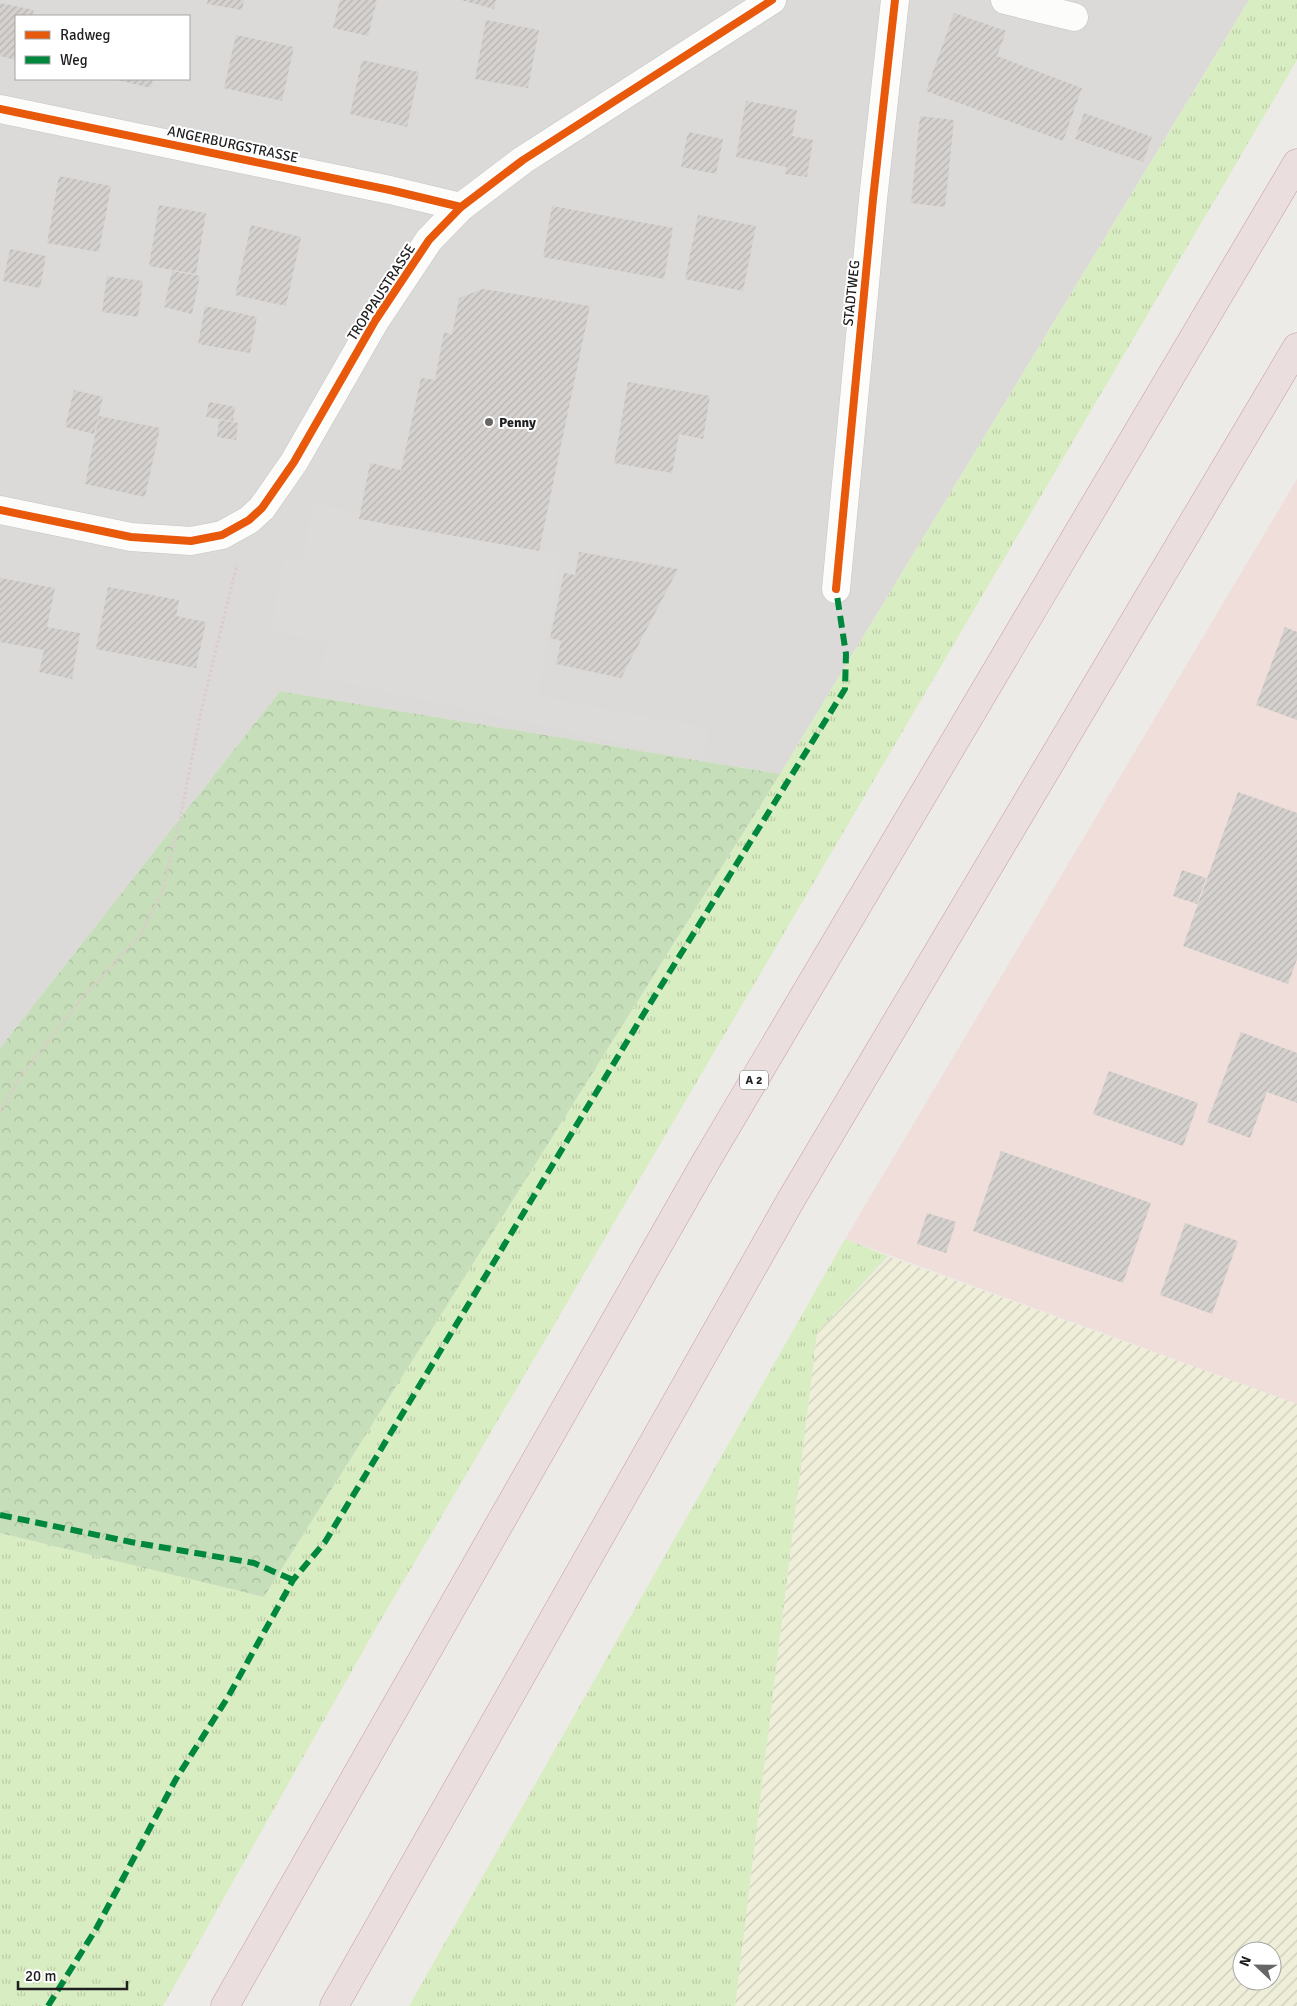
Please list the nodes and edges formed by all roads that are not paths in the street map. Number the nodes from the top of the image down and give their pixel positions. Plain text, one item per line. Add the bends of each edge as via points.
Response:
1 (772, 0) edge
2 (895, 0) edge
3 (1005, 0) edge
4 (1074, 17) dead end
5 (0, 108) edge
6 (1297, 163) edge
7 (461, 207) junction
8 (1297, 347) edge
9 (0, 510) edge
10 (836, 589) dead end
11 (225, 2006) edge
12 (334, 2006) edge

1 - 7 street, TROPPAUSTRASSE via 523,160
2 - 10 street, STADTWEG
3 - 4 street
5 - 7 street, ANGERBURGSTRASSE
6 - 11 highway, A 2 via 705,1163
7 - 9 street, TROPPAUSTRASSE via 419,256 376,321 294,462 262,508 249,520 222,535 191,541 131,537
8 - 12 highway via 792,1198

